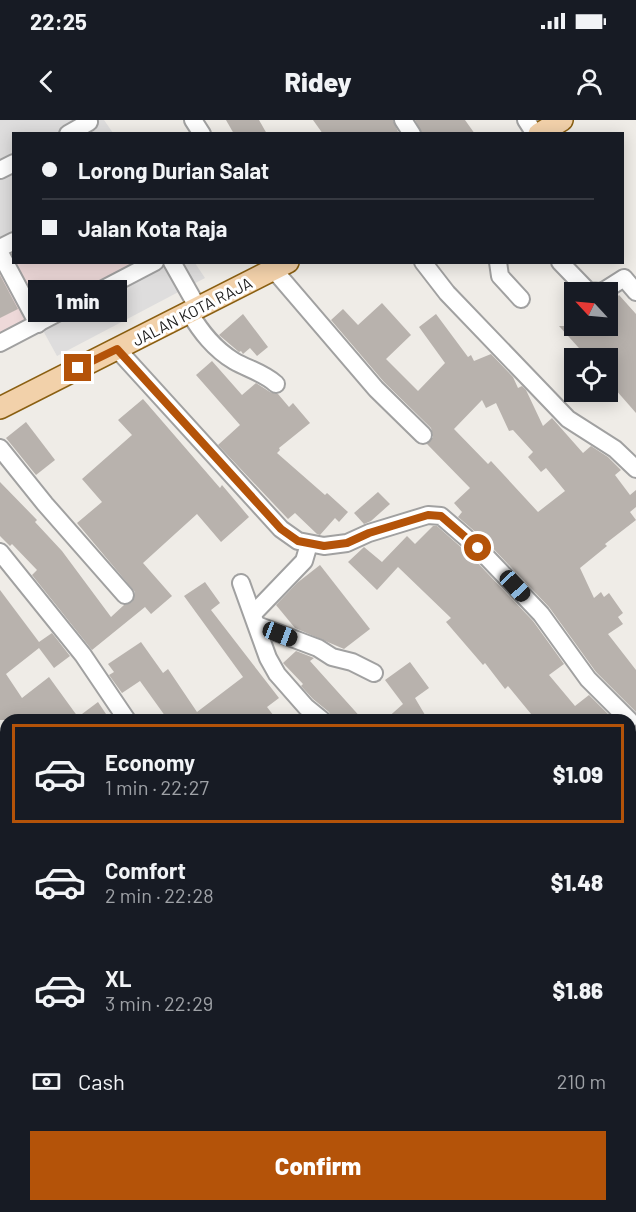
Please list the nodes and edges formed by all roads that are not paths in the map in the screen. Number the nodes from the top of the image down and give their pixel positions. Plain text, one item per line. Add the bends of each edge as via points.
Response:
1 (562, 120) edge
2 (91, 125) edge
3 (73, 132) edge
4 (542, 132) edge
5 (0, 253) edge
6 (151, 264) edge
7 (173, 264) edge
8 (284, 264) edge
9 (425, 264) edge
10 (498, 264) edge
11 (562, 264) edge
12 (636, 292) edge
13 (521, 299) dead end
14 (194, 310) junction
15 (38, 324) junction
16 (0, 343) edge
17 (117, 349) junction
18 (276, 384) dead end
19 (0, 408) edge
20 (423, 435) dead end
21 (0, 448) edge
22 (636, 469) edge
23 (309, 544) junction
24 (0, 552) edge
25 (241, 583) dead end
26 (125, 596) dead end
27 (254, 619) junction
28 (374, 673) dead end
29 (124, 714) edge
30 (315, 714) edge
31 (622, 714) edge

1 - 4 main road
2 - 3 street
5 - 15 street
6 - 15 street
7 - 14 street
8 - 14 main road, JALAN KOTA RAJA
8 - 20 street via 376,389
9 - 22 street via 447,293 568,419 615,449
10 - 13 street via 500,276
11 - 12 street via 588,291 602,292 624,278
14 - 17 main road, JALAN KOTA RAJA
14 - 18 street via 201,333 219,350
15 - 16 street
17 - 19 main road, JALAN KOTA RAJA
17 - 23 street via 281,529
21 - 26 street
23 - 27 street via 304,561
23 - 31 street via 347,543 428,515 441,516 533,606 588,679
24 - 29 street
25 - 27 street
27 - 28 street
27 - 30 street via 277,674

